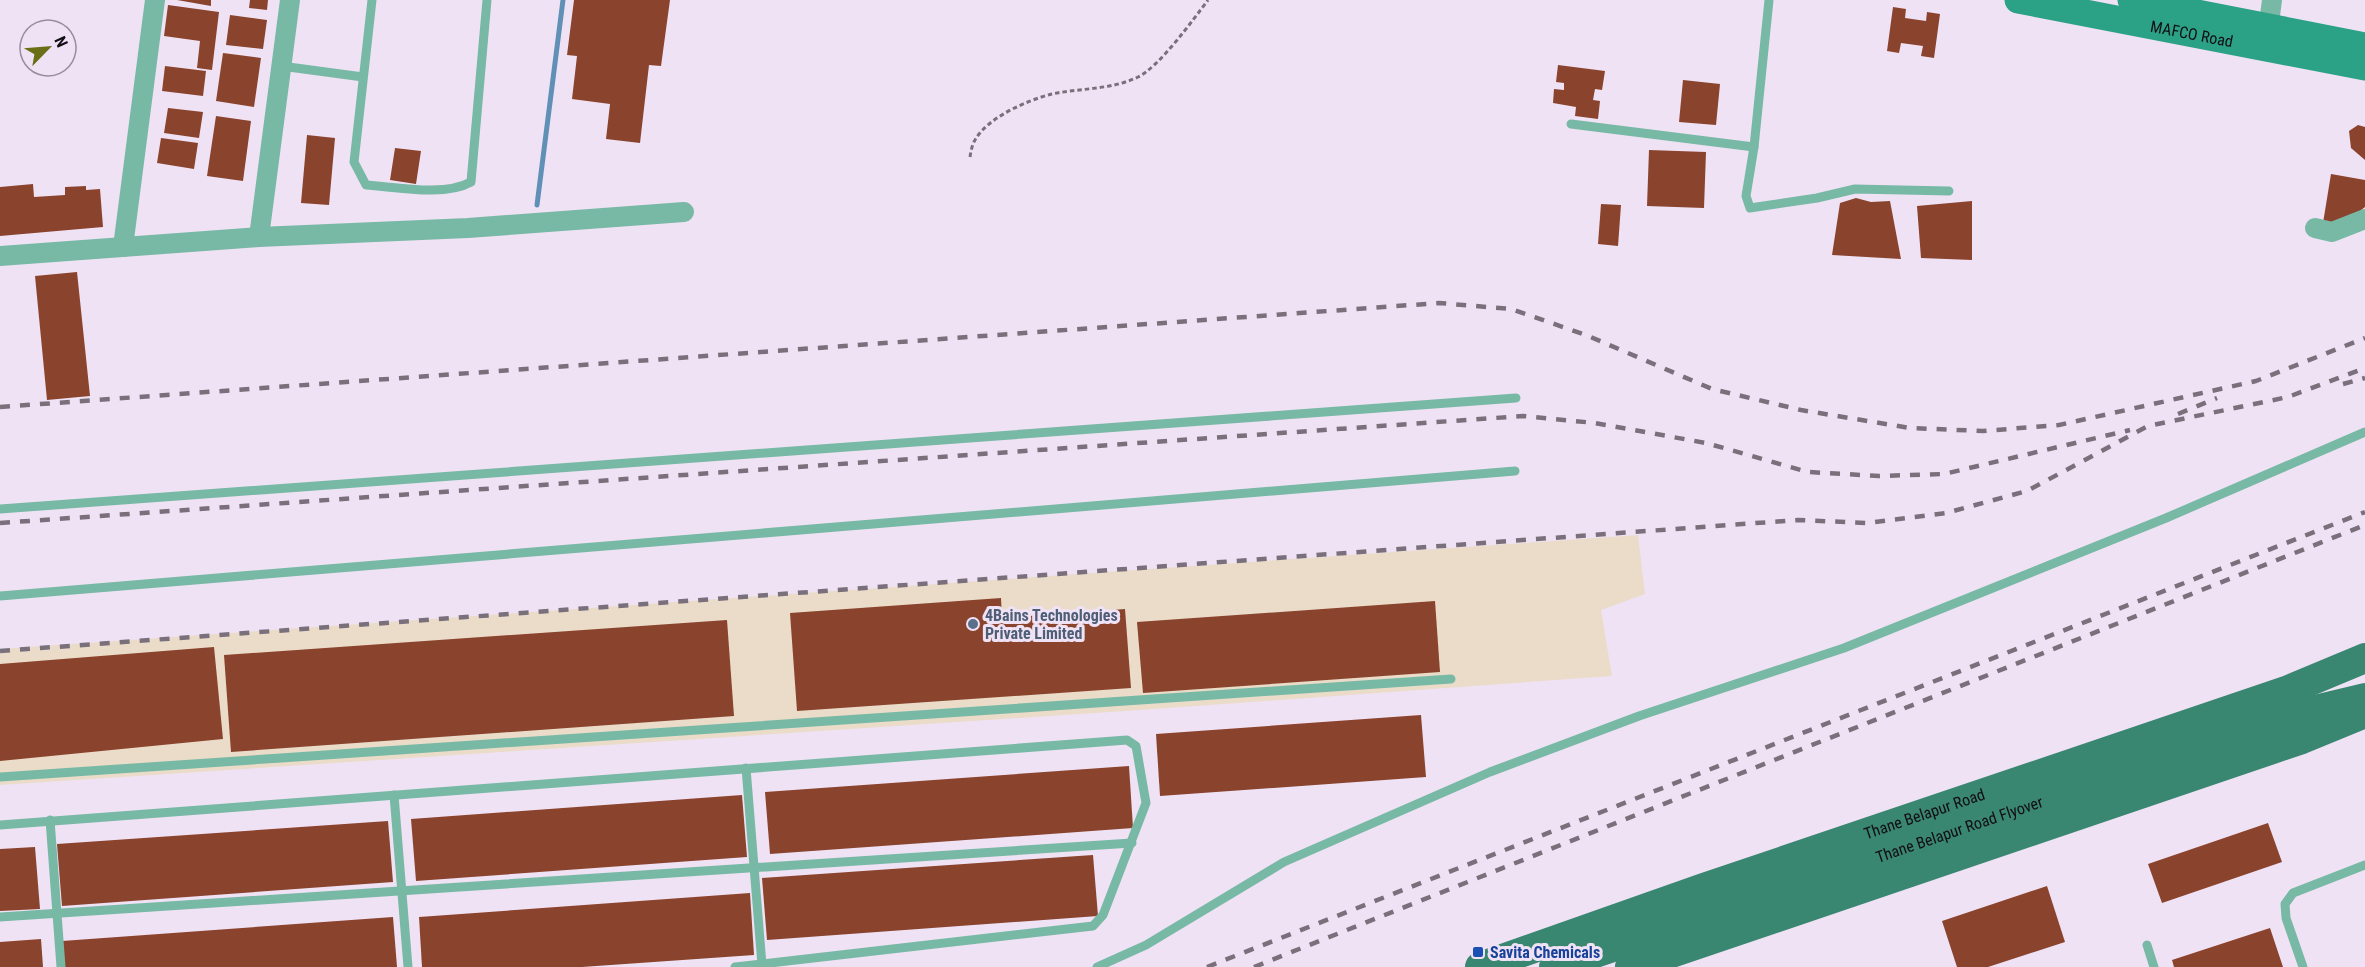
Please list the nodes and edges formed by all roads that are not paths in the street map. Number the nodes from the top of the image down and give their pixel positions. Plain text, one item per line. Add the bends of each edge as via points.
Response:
1 (155, 0) edge
2 (290, 0) edge
3 (372, 0) edge
4 (487, 0) edge
5 (1769, 0) edge
6 (2018, 0) edge
7 (2131, 0) edge
8 (2272, 0) edge
9 (2267, 37) junction
10 (2365, 46) edge
11 (281, 66) junction
12 (2365, 67) edge
13 (363, 77) junction
14 (1571, 124) dead end
15 (1754, 147) junction
16 (1949, 191) dead end
17 (684, 212) dead end
18 (2365, 219) edge
19 (2315, 228) dead end
20 (259, 237) junction
21 (123, 247) junction
22 (0, 256) edge
23 (1516, 398) dead end
24 (2365, 432) edge
25 (1515, 471) dead end
26 (0, 509) edge
27 (0, 596) edge
28 (2365, 658) edge
29 (2365, 671) edge
30 (1451, 679) dead end
31 (2365, 698) edge
32 (2290, 703) junction
33 (2365, 713) edge
34 (746, 768) junction
35 (0, 777) edge
36 (394, 795) junction
37 (50, 820) junction
38 (0, 825) edge
39 (1132, 843) junction
40 (2365, 866) edge
41 (754, 867) junction
42 (401, 890) junction
43 (1637, 911) junction
44 (56, 913) junction
45 (0, 917) edge
46 (1608, 922) junction
47 (2146, 945) dead end
48 (1646, 964) edge
49 (762, 965) junction
50 (61, 967) edge
51 (408, 967) edge
52 (735, 967) edge
53 (1097, 967) edge
54 (1480, 967) edge
55 (1554, 967) edge
56 (1623, 967) edge
57 (2154, 967) edge
58 (2302, 967) edge

1 - 21 street
2 - 11 street
3 - 13 lane
4 - 13 lane via 471,182 446,190 366,185 354,162
5 - 15 lane
6 - 9 main road, MAFCO Road
7 - 9 main road, MAFCO Road
8 - 9 street
9 - 10 main road, MAFCO Road
9 - 12 main road, MAFCO Road
11 - 13 lane
11 - 20 street
14 - 15 lane
15 - 16 lane via 1746,196 1750,208 1855,189
17 - 20 street via 468,228
18 - 19 street via 2332,232
20 - 21 street
21 - 22 street
23 - 26 lane
24 - 53 lane via 2166,518 1844,648 1639,716 1490,772 1284,861 1146,945
25 - 27 lane
28 - 32 main road, Thane Belapur Road
29 - 32 main road
30 - 35 lane
31 - 32 main road, Thane Belapur Road Flyover
32 - 43 main road, Thane Belapur Road
32 - 55 main road, Thane Belapur Road Flyover
33 - 48 main road via 2302,739
34 - 36 lane
34 - 39 lane via 1127,740 1136,746 1146,803
34 - 41 lane
36 - 37 lane
36 - 42 lane
37 - 38 lane
37 - 44 lane
39 - 41 lane
39 - 49 lane via 1103,915 1094,926
40 - 58 lane via 2293,893 2285,904
41 - 42 lane
41 - 49 lane
42 - 44 lane
42 - 51 lane
43 - 46 main road, Thane Belapur Road
43 - 48 main road
44 - 45 lane
44 - 50 lane
46 - 54 main road, Thane Belapur Road
46 - 56 main road
47 - 57 lane
49 - 52 lane

